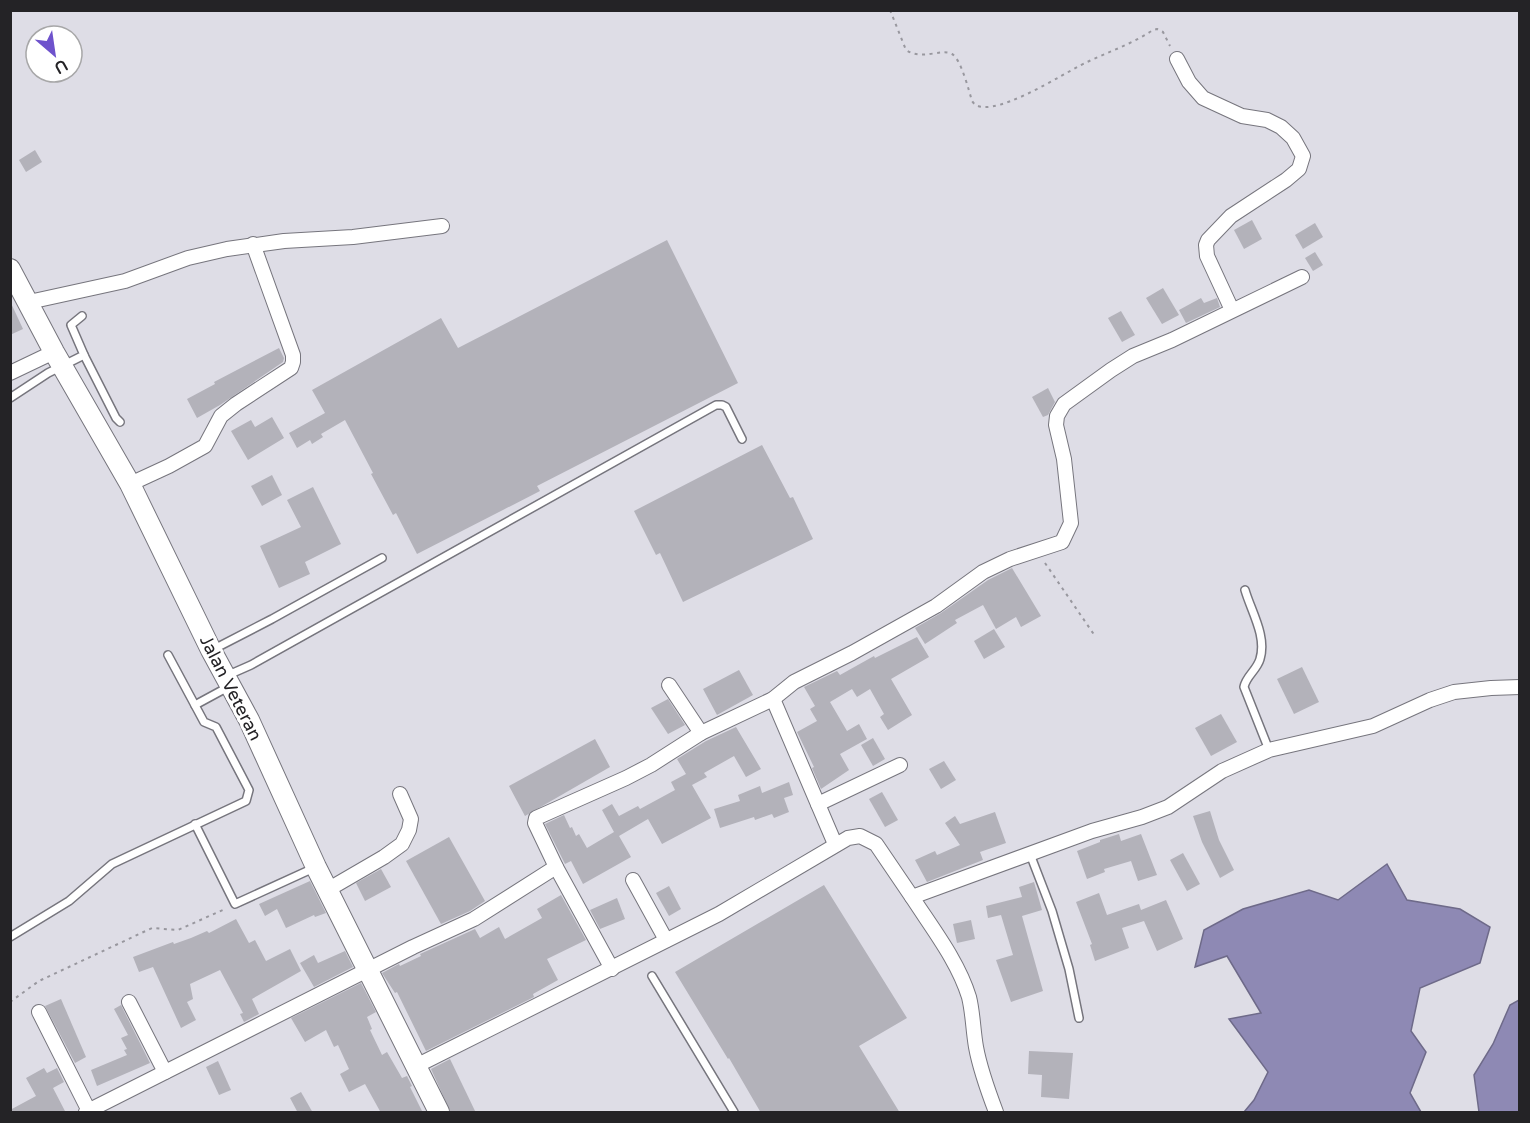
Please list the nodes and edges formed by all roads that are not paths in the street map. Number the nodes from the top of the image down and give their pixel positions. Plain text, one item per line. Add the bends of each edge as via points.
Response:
1 (1177, 59) road end
2 (442, 226) dead end
3 (253, 244) junction
4 (10, 269) edge
5 (1302, 277) dead end
6 (28, 302) junction
7 (1232, 310) junction
8 (82, 316) dead end
9 (84, 355) junction
10 (59, 359) junction
11 (10, 373) edge
12 (10, 398) edge
13 (120, 422) dead end
14 (742, 439) dead end
15 (130, 484) junction
16 (382, 558) dead end
17 (1245, 590) dead end
18 (211, 650) junction
19 (168, 656) dead end
20 (227, 681) junction
21 (669, 685) dead end
22 (1520, 687) edge
23 (773, 699) junction
24 (195, 705) junction
25 (701, 733) junction
26 (1269, 750) junction
27 (900, 765) dead end
28 (400, 794) dead end
29 (818, 804) junction
30 (195, 824) junction
31 (836, 844) junction
32 (1030, 854) junction
33 (316, 867) junction
34 (556, 867) junction
35 (633, 880) dead end
36 (329, 889) junction
37 (912, 897) junction
38 (10, 937) edge
39 (666, 940) junction
40 (612, 969) junction
41 (368, 970) junction
42 (652, 976) dead end
43 (129, 1002) dead end
44 (39, 1012) dead end
45 (1079, 1018) dead end
46 (416, 1066) junction
47 (165, 1072) junction
48 (88, 1112) edge
49 (439, 1113) edge
50 (734, 1113) edge
51 (996, 1113) edge

1 - 7 street via 1203,99 1281,127 1303,156 1299,170 1231,216 1208,240 1207,255
2 - 3 street
3 - 6 street via 188,258 125,281
3 - 15 street via 293,355 291,368 221,416 205,446
4 - 6 main road, Jalan Veteran
5 - 7 street
6 - 10 main road, Jalan Veteran
7 - 23 street via 1133,356 1064,404 1056,425 1071,524 1062,542 983,572 936,606 794,682
8 - 9 lane via 71,325
9 - 10 lane
9 - 13 lane
10 - 11 street
10 - 12 lane via 48,373
10 - 15 main road, Jalan Veteran
14 - 20 lane via 726,407 716,405
15 - 18 main road, Jalan Veteran
16 - 18 lane
17 - 26 lane via 1262,647 1257,667 1244,687
18 - 20 main road, Jalan Veteran
19 - 24 lane
20 - 24 lane
20 - 33 main road, Jalan Veteran via 273,770
21 - 25 street
22 - 26 street via 1454,692 1348,734
23 - 25 street
23 - 29 street
24 - 30 lane via 204,722 216,727 249,790 246,801
25 - 34 street via 626,778 536,818
26 - 32 street via 1222,771 1168,807
27 - 29 street
28 - 36 street via 411,819 402,844
29 - 31 street
30 - 33 lane via 235,904
30 - 38 lane via 112,864 69,901
31 - 37 street via 860,836 876,844
31 - 39 street via 747,898
32 - 37 street
32 - 45 lane via 1052,911
33 - 36 main road, Jalan Veteran
34 - 40 street
34 - 41 street via 474,919
35 - 39 street
36 - 41 main road, Jalan Veteran
37 - 51 street via 945,948 968,995 976,1046
39 - 40 street
40 - 46 street
41 - 46 main road, Jalan Veteran
41 - 47 street
42 - 50 lane
43 - 47 street
44 - 48 street
46 - 49 main road, Jalan Veteran
47 - 48 street

